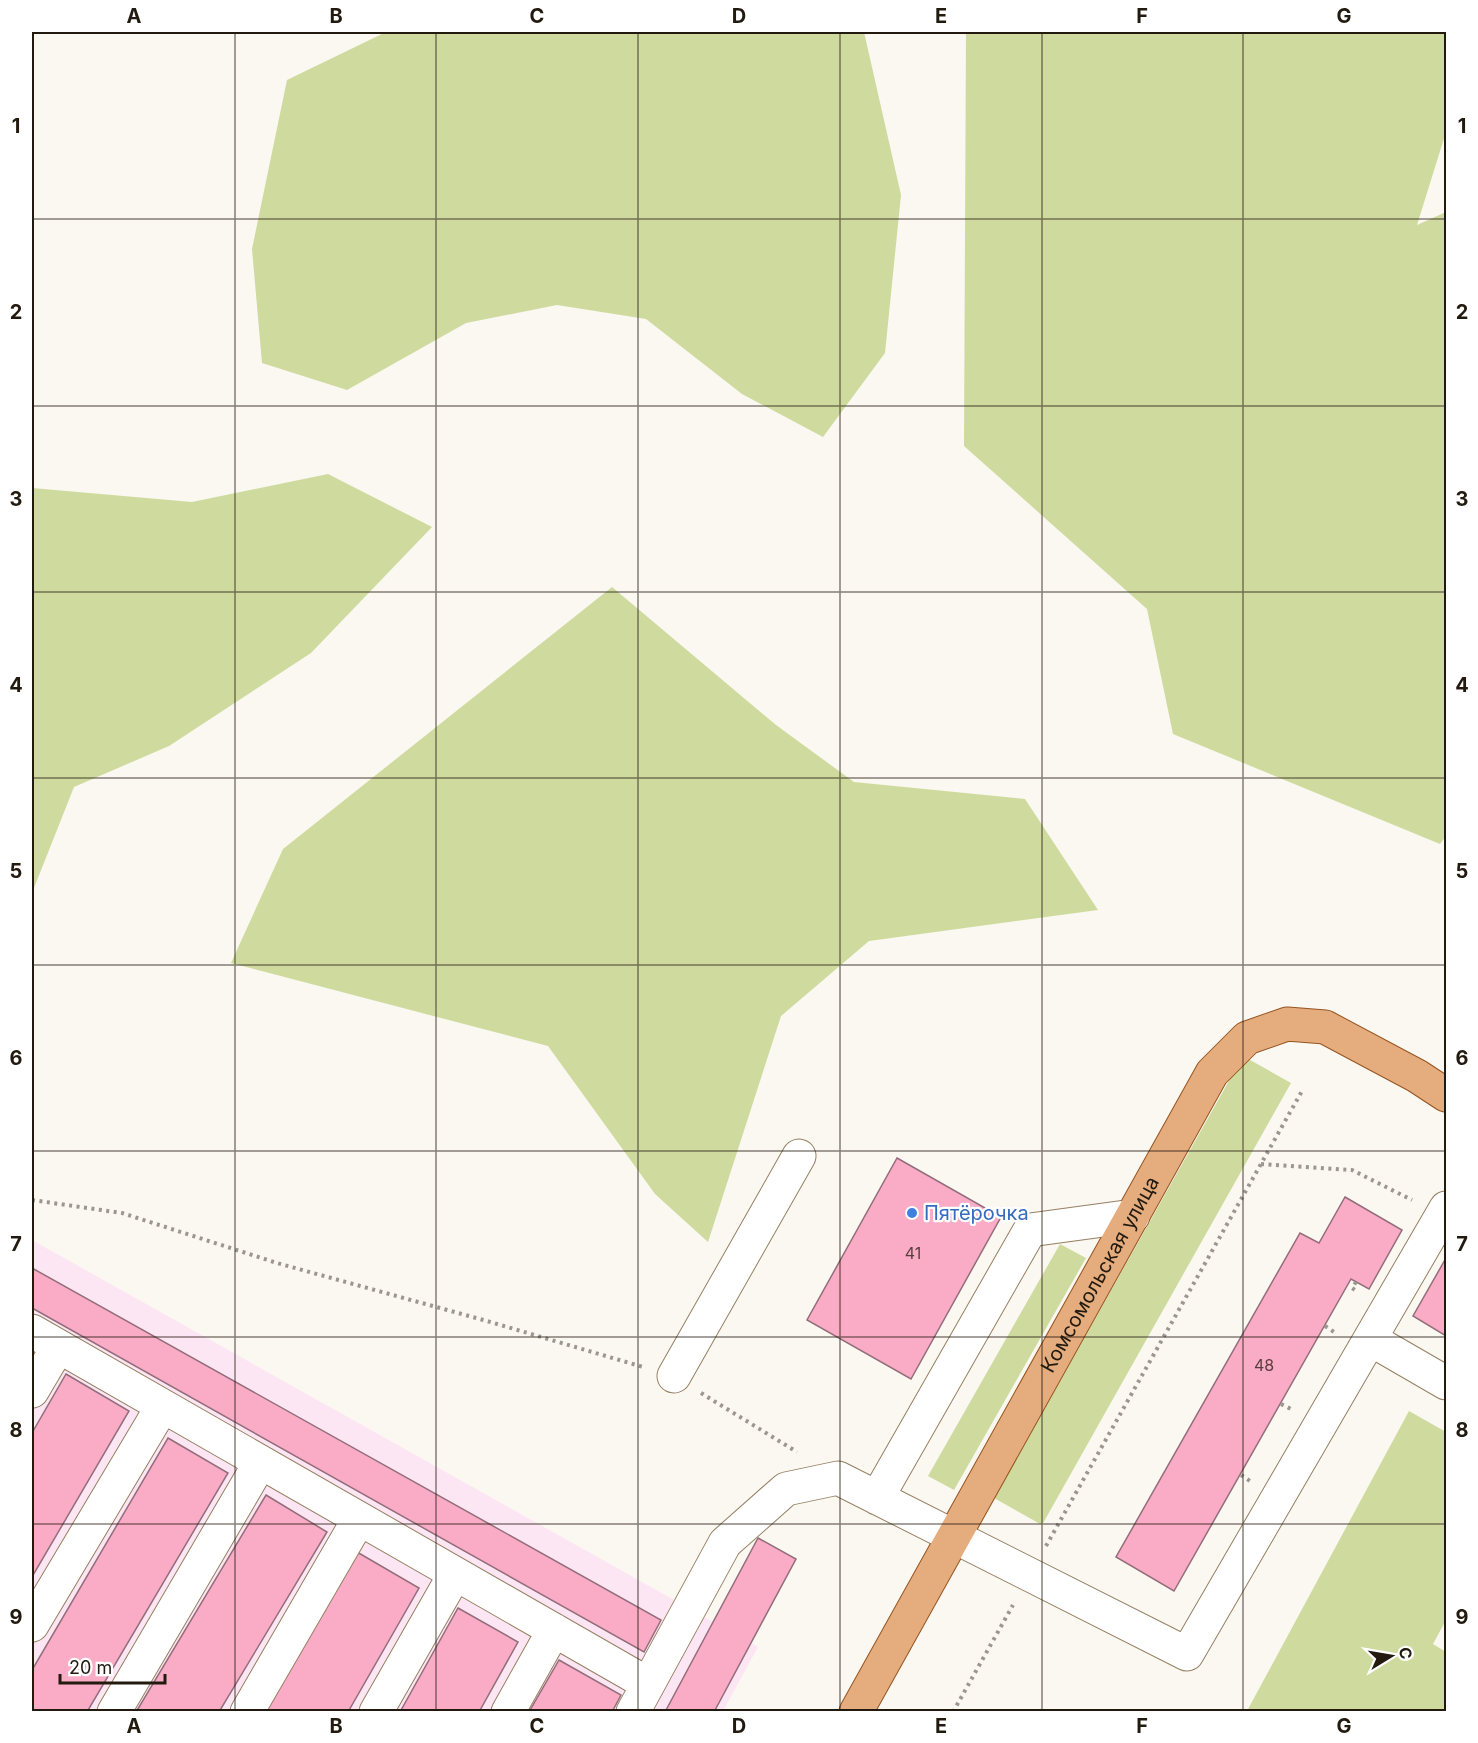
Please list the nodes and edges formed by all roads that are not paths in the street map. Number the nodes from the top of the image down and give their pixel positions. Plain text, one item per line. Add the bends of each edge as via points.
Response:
1 (1446, 1095) edge
2 (800, 1156) dead end
3 (1444, 1212) edge
4 (1133, 1215) junction
5 (45, 1339) edge
6 (1370, 1339) junction
7 (674, 1376) road end
8 (1446, 1383) edge
9 (32, 1390) edge
10 (162, 1407) junction
11 (260, 1463) junction
12 (877, 1497) junction
13 (359, 1519) junction
14 (954, 1536) junction
15 (454, 1574) junction
16 (32, 1625) edge
17 (554, 1630) junction
18 (640, 1698) edge
19 (114, 1712) edge
20 (247, 1712) edge
21 (376, 1712) edge
22 (508, 1712) edge
23 (856, 1712) edge

1 - 4 main road, Комсомольская улица via 1324,1027 1287,1024 1247,1038 1212,1073
2 - 7 lane
3 - 6 lane
4 - 12 lane via 1030,1230
4 - 14 main road, Комсомольская улица
5 - 9 lane
5 - 10 lane
6 - 8 lane
6 - 14 lane via 1187,1654
10 - 11 lane
10 - 16 lane
11 - 13 lane
11 - 19 lane
12 - 14 lane
12 - 18 lane via 838,1478 786,1489 725,1543
13 - 15 lane
13 - 20 lane
14 - 23 main road, Комсомольская улица
15 - 17 lane
15 - 21 lane
17 - 18 lane
17 - 22 lane

